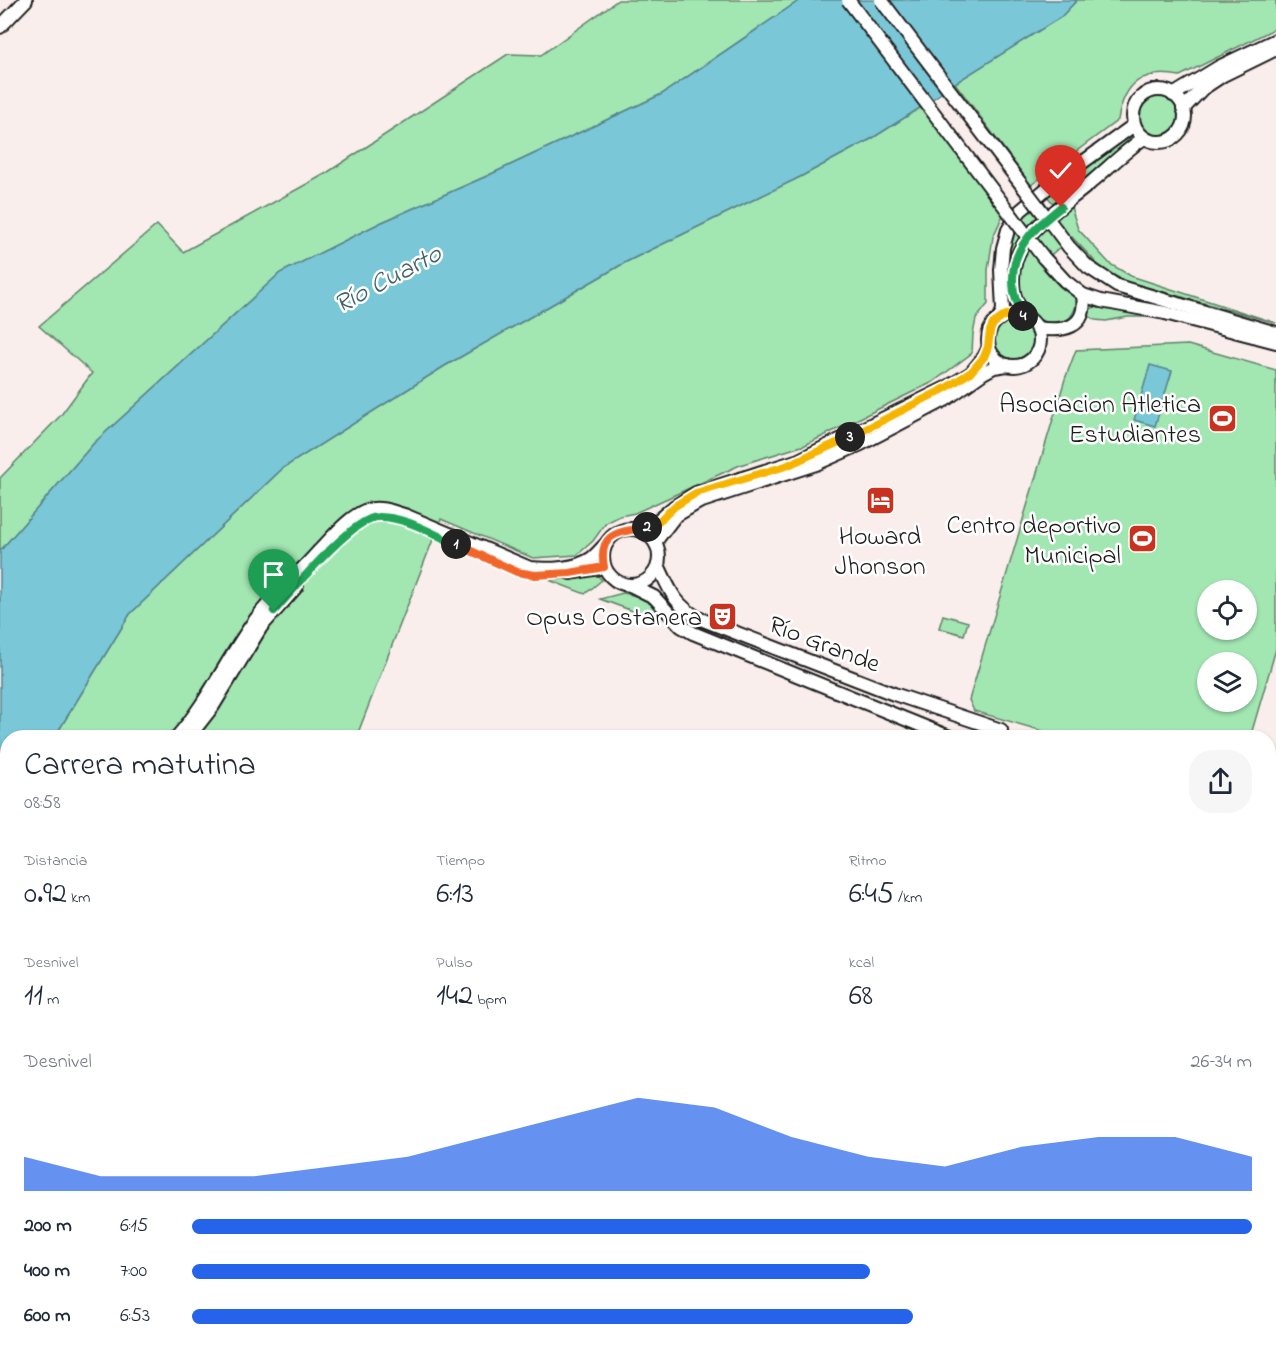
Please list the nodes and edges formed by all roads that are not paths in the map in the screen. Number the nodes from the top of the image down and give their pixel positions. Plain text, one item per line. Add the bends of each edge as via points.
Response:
1 (26, 0) edge
2 (848, 0) edge
3 (881, 0) edge
4 (0, 27) edge
5 (1276, 40) edge
6 (1276, 50) edge
7 (1173, 95) junction
8 (1183, 109) junction
9 (1134, 125) junction
10 (1144, 138) junction
11 (1083, 295) junction
12 (1000, 318) junction
13 (1032, 323) junction
14 (1276, 333) edge
15 (1276, 342) edge
16 (988, 347) junction
17 (1007, 365) junction
18 (636, 529) junction
19 (655, 542) junction
20 (606, 544) junction
21 (658, 564) junction
22 (604, 567) junction
23 (632, 586) junction
24 (182, 730) edge
25 (194, 730) edge
26 (932, 730) edge
27 (989, 730) edge

1 - 4 main road
2 - 11 main road, bridge via 1043,257
3 - 14 main road, bridge via 1088,267 1117,286
5 - 7 main road via 1219,67
6 - 8 main road via 1223,75
7 - 8 main road
7 - 9 main road via 1158,90 1144,95 1134,108
8 - 10 main road via 1183,126 1173,137 1160,142
9 - 10 main road
9 - 12 main road via 1020,211 1002,248
10 - 13 main road via 1038,226 1016,254 1016,301
11 - 13 main road via 1083,313 1071,326 1049,329
11 - 15 main road
12 - 13 main road via 1014,314
12 - 16 main road via 990,331
13 - 17 main road via 1040,342 1034,356 1022,365
16 - 17 main road via 999,362
16 - 18 main road via 971,372 946,388 799,460 696,493 651,526
17 - 19 main road via 983,372 945,400 861,444 816,464 699,502 675,516
18 - 19 main road
18 - 20 main road via 617,532
19 - 21 main road
20 - 22 main road
20 - 24 main road via 586,561 530,568 407,516 390,510 367,510 329,541 255,620 212,691
21 - 23 main road via 649,580
21 - 27 main road, Río Grande via 675,599 698,618
22 - 23 main road via 617,582
22 - 25 main road via 551,575 517,572 405,522 371,518 347,534 274,611
23 - 26 main road, Río Grande via 654,597 693,633

